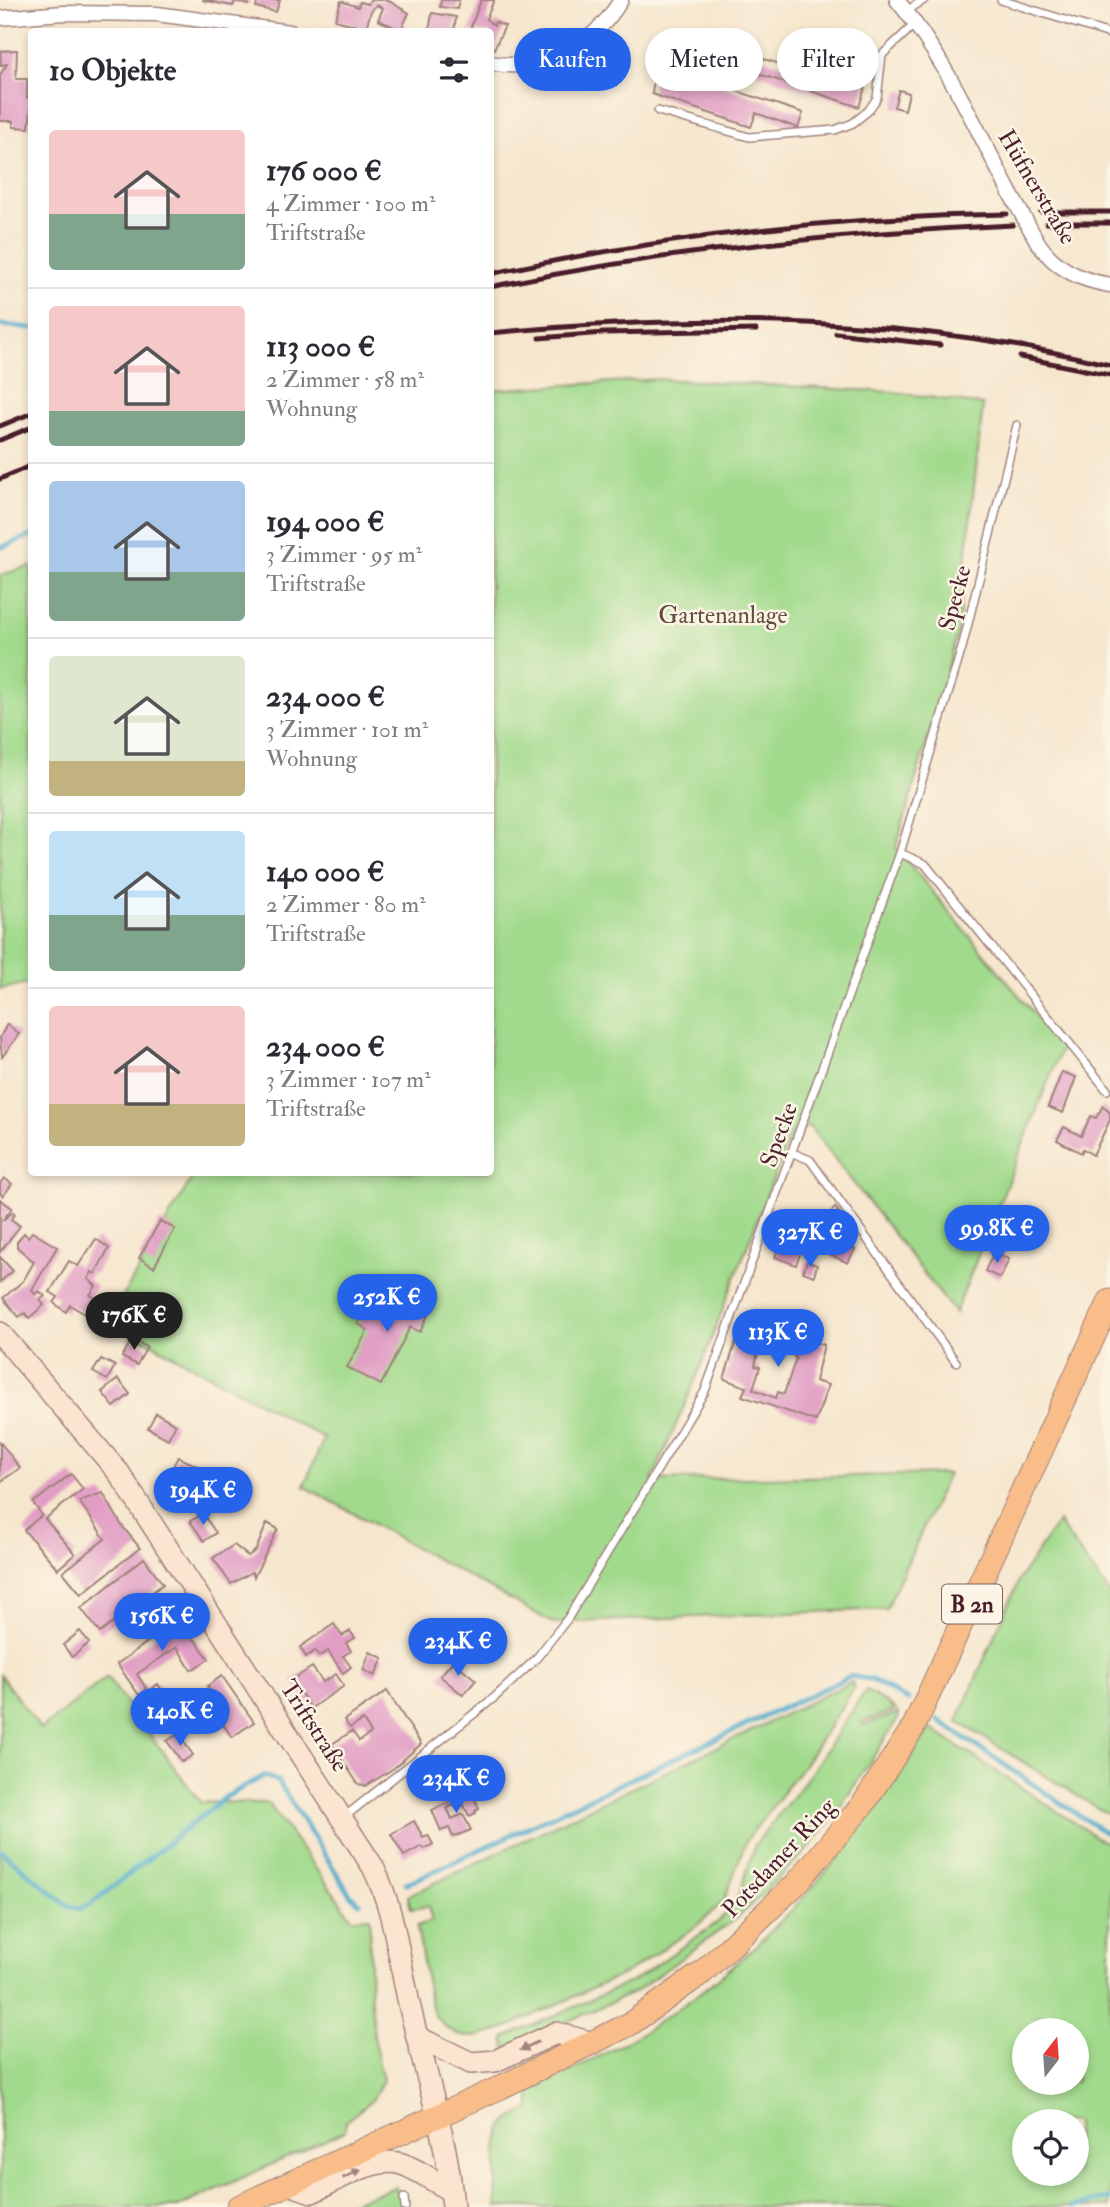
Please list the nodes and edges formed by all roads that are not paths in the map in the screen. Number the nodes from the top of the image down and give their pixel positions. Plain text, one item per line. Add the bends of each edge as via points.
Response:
1 (621, 0) edge
2 (924, 0) edge
3 (1001, 0) edge
4 (901, 6) edge
5 (0, 18) edge
6 (915, 23) junction
7 (260, 28) edge
8 (1110, 34) edge
9 (494, 63) edge
10 (658, 111) dead end
11 (1110, 285) edge
12 (1017, 425) dead end
13 (900, 853) junction
14 (1107, 1090) dead end
15 (793, 1153) junction
16 (1110, 1301) edge
17 (0, 1333) edge
18 (956, 1362) dead end
19 (342, 1818) junction
20 (417, 2037) junction
21 (593, 2043) junction
22 (437, 2116) junction
23 (289, 2184) junction
24 (404, 2198) dead end
25 (452, 2199) edge
26 (237, 2207) edge
27 (405, 2207) edge

1 - 9 street via 594,35 569,51 534,63
2 - 4 lane
3 - 8 lane
4 - 6 street, Hüfnerstraße
5 - 7 street via 157,14
6 - 10 lane via 882,55 877,98 868,111 835,130 750,138
6 - 11 street, Hüfnerstraße, bridge via 1048,256 1068,272
12 - 13 lane, Specke via 959,660
13 - 14 lane via 925,864
13 - 15 lane, Specke
15 - 18 lane via 810,1160
15 - 19 lane, Specke via 705,1391 568,1618 535,1660 495,1697
16 - 21 main road, Potsdamer Ring / B 2n via 942,1670 907,1737 864,1803 796,1884 716,1960 659,2005
17 - 19 main road, Triftstraße via 119,1473
19 - 20 main road, Triftstraße via 373,1867 388,1904
21 -> 20 main road via 556,2033 495,2061 471,2063
20 - 22 main road, Triftstraße
21 - 22 main road, Potsdamer Ring / B 2n
22 - 23 main road, Potsdamer Ring / B 2n
22 - 25 main road, Triftstraße
23 -> 25 main road via 312,2192 390,2162 409,2168
23 - 26 main road, Potsdamer Ring / B 2n
24 - 27 lane

